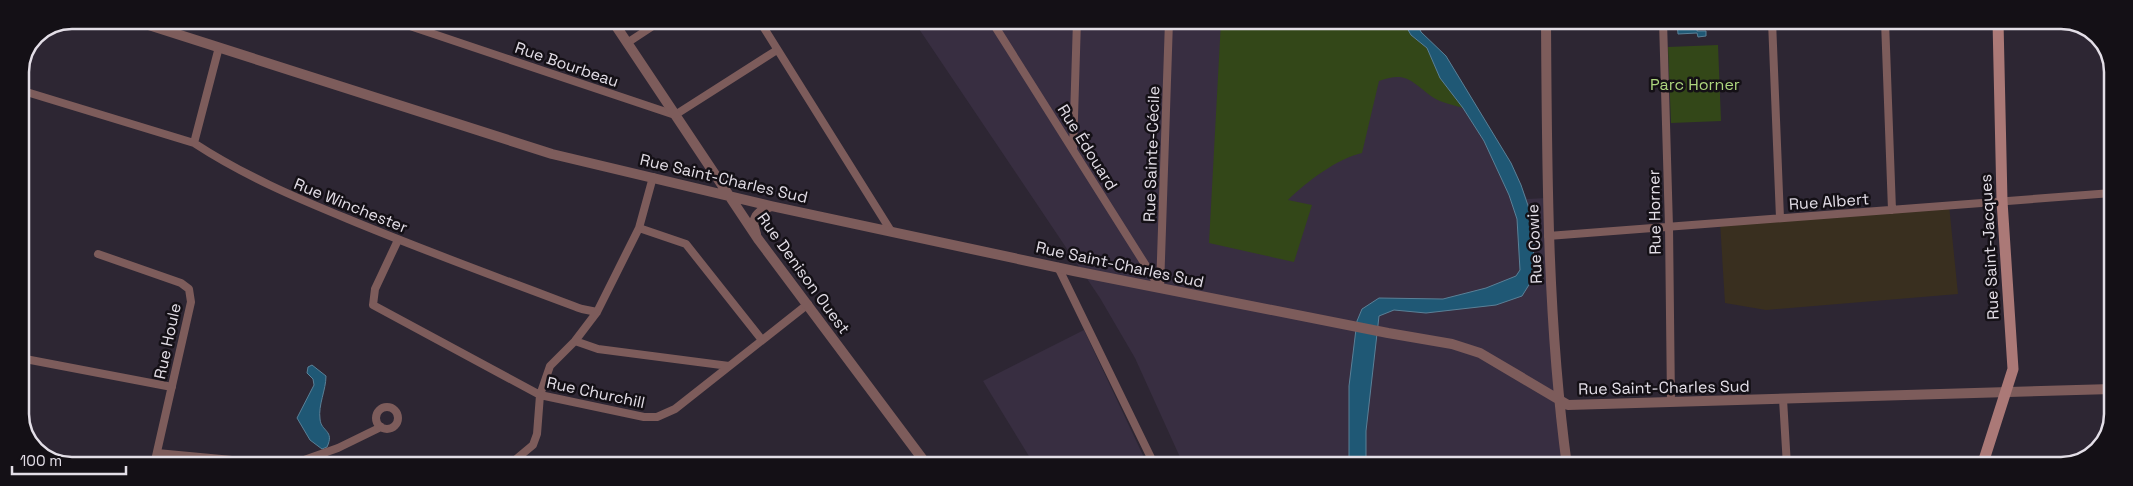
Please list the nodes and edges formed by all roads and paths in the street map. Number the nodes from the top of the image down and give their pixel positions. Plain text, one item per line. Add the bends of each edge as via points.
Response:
1 (162, 29) edge
2 (419, 29) edge
3 (618, 29) edge
4 (648, 29) edge
5 (764, 29) edge
6 (997, 29) edge
7 (1077, 29) edge
8 (1169, 29) edge
9 (1546, 29) edge
10 (1663, 29) edge
11 (1772, 29) edge
12 (1885, 29) edge
13 (1998, 29) edge
14 (627, 43) junction
15 (219, 47) junction
16 (777, 50) junction
17 (29, 93) edge
18 (675, 115) junction
19 (194, 143) junction
20 (1073, 150) junction
21 (653, 177) junction
22 (728, 194) junction
23 (2104, 194) edge
24 (2002, 201) junction
25 (772, 206) junction
26 (1892, 210) junction
27 (1780, 218) junction
28 (1669, 227) junction
29 (639, 228) junction
30 (891, 231) junction
31 (1548, 236) junction
32 (758, 239) junction
33 (398, 240) junction
34 (98, 254) dead end
35 (1058, 266) junction
36 (1160, 288) junction
37 (808, 304) junction
38 (597, 312) junction
39 (762, 340) junction
40 (575, 341) junction
41 (29, 360) edge
42 (729, 366) junction
43 (172, 387) junction
44 (2104, 389) edge
45 (2007, 393) junction
46 (540, 395) junction
47 (1783, 399) junction
48 (1558, 401) junction
49 (1671, 402) junction
50 (381, 427) dead end
51 (157, 453) junction
52 (156, 457) edge
53 (200, 457) edge
54 (318, 457) edge
55 (519, 457) edge
56 (919, 457) edge
57 (1151, 457) edge
58 (1566, 457) edge
59 (1787, 457) edge
60 (1985, 457) edge

1 - 15 street, Rue Saint-Charles Sud
2 - 18 street, Rue Bourbeau
3 - 14 street, Rue Denison Ouest
4 - 14 street
5 - 16 street
6 - 20 street, Rue Édouard
7 - 20 street
8 - 36 street, Rue Sainte-Cécile
9 - 31 street, Rue Cowie
10 - 28 street, Rue Horner
11 - 27 street
12 - 26 street
13 - 24 main road, Rue Saint-Jacques
14 - 18 street, Rue Denison Ouest
15 - 19 street
15 - 21 street, Rue Saint-Charles Sud via 552,154
16 - 18 street
16 - 30 street
17 - 19 street, Rue Winchester
18 - 22 street, Rue Denison Ouest
19 - 33 street, Rue Winchester via 266,185
20 - 36 street, Rue Édouard
21 - 22 street, Rue Saint-Charles Sud
21 - 29 street
22 - 25 street, Rue Saint-Charles Sud
22 - 32 street, Rue Denison Ouest
23 - 24 street, Rue Albert
24 - 26 street, Rue Albert
24 - 45 main road, Rue Saint-Jacques via 2013,369
25 - 30 street, Rue Saint-Charles Sud
25 - 32 street via 755,218 753,227
26 - 27 street, Rue Albert
27 - 28 street, Rue Albert
28 - 31 street, Rue Albert
28 - 49 street, Rue Horner
29 - 38 street
29 - 39 street via 686,244
30 - 35 street, Rue Saint-Charles Sud
31 - 48 street, Rue Cowie
32 - 37 street, Rue Denison Ouest
33 - 38 street, Rue Winchester via 573,306
33 - 46 street, Rue Churchill via 375,289 373,305
34 - 43 street, Rue Houle via 181,283 189,289 191,302
35 - 36 street, Rue Saint-Charles Sud
35 - 57 street
36 - 48 street, Rue Saint-Charles Sud via 1452,344 1480,353
37 - 39 street, Rue Churchill
37 - 56 street, Rue Denison Ouest
38 - 40 street
39 - 42 street, Rue Churchill
40 - 42 street via 598,349
40 - 46 street via 550,366
41 - 43 street
42 - 46 street, Rue Churchill via 675,409 657,417
43 - 51 street, Rue Houle
44 - 45 street, Rue Saint-Charles Sud
45 - 47 street, Rue Saint-Charles Sud
45 - 60 main road, Rue Saint-Jacques
46 - 55 street via 537,434 533,445
47 - 49 street, Rue Saint-Charles Sud
47 - 59 street
48 - 49 street, Rue Saint-Charles Sud via 1568,405
48 - 58 street, Rue Cowie
50 - 54 street
51 - 52 street, Rue Houle
51 - 53 street

